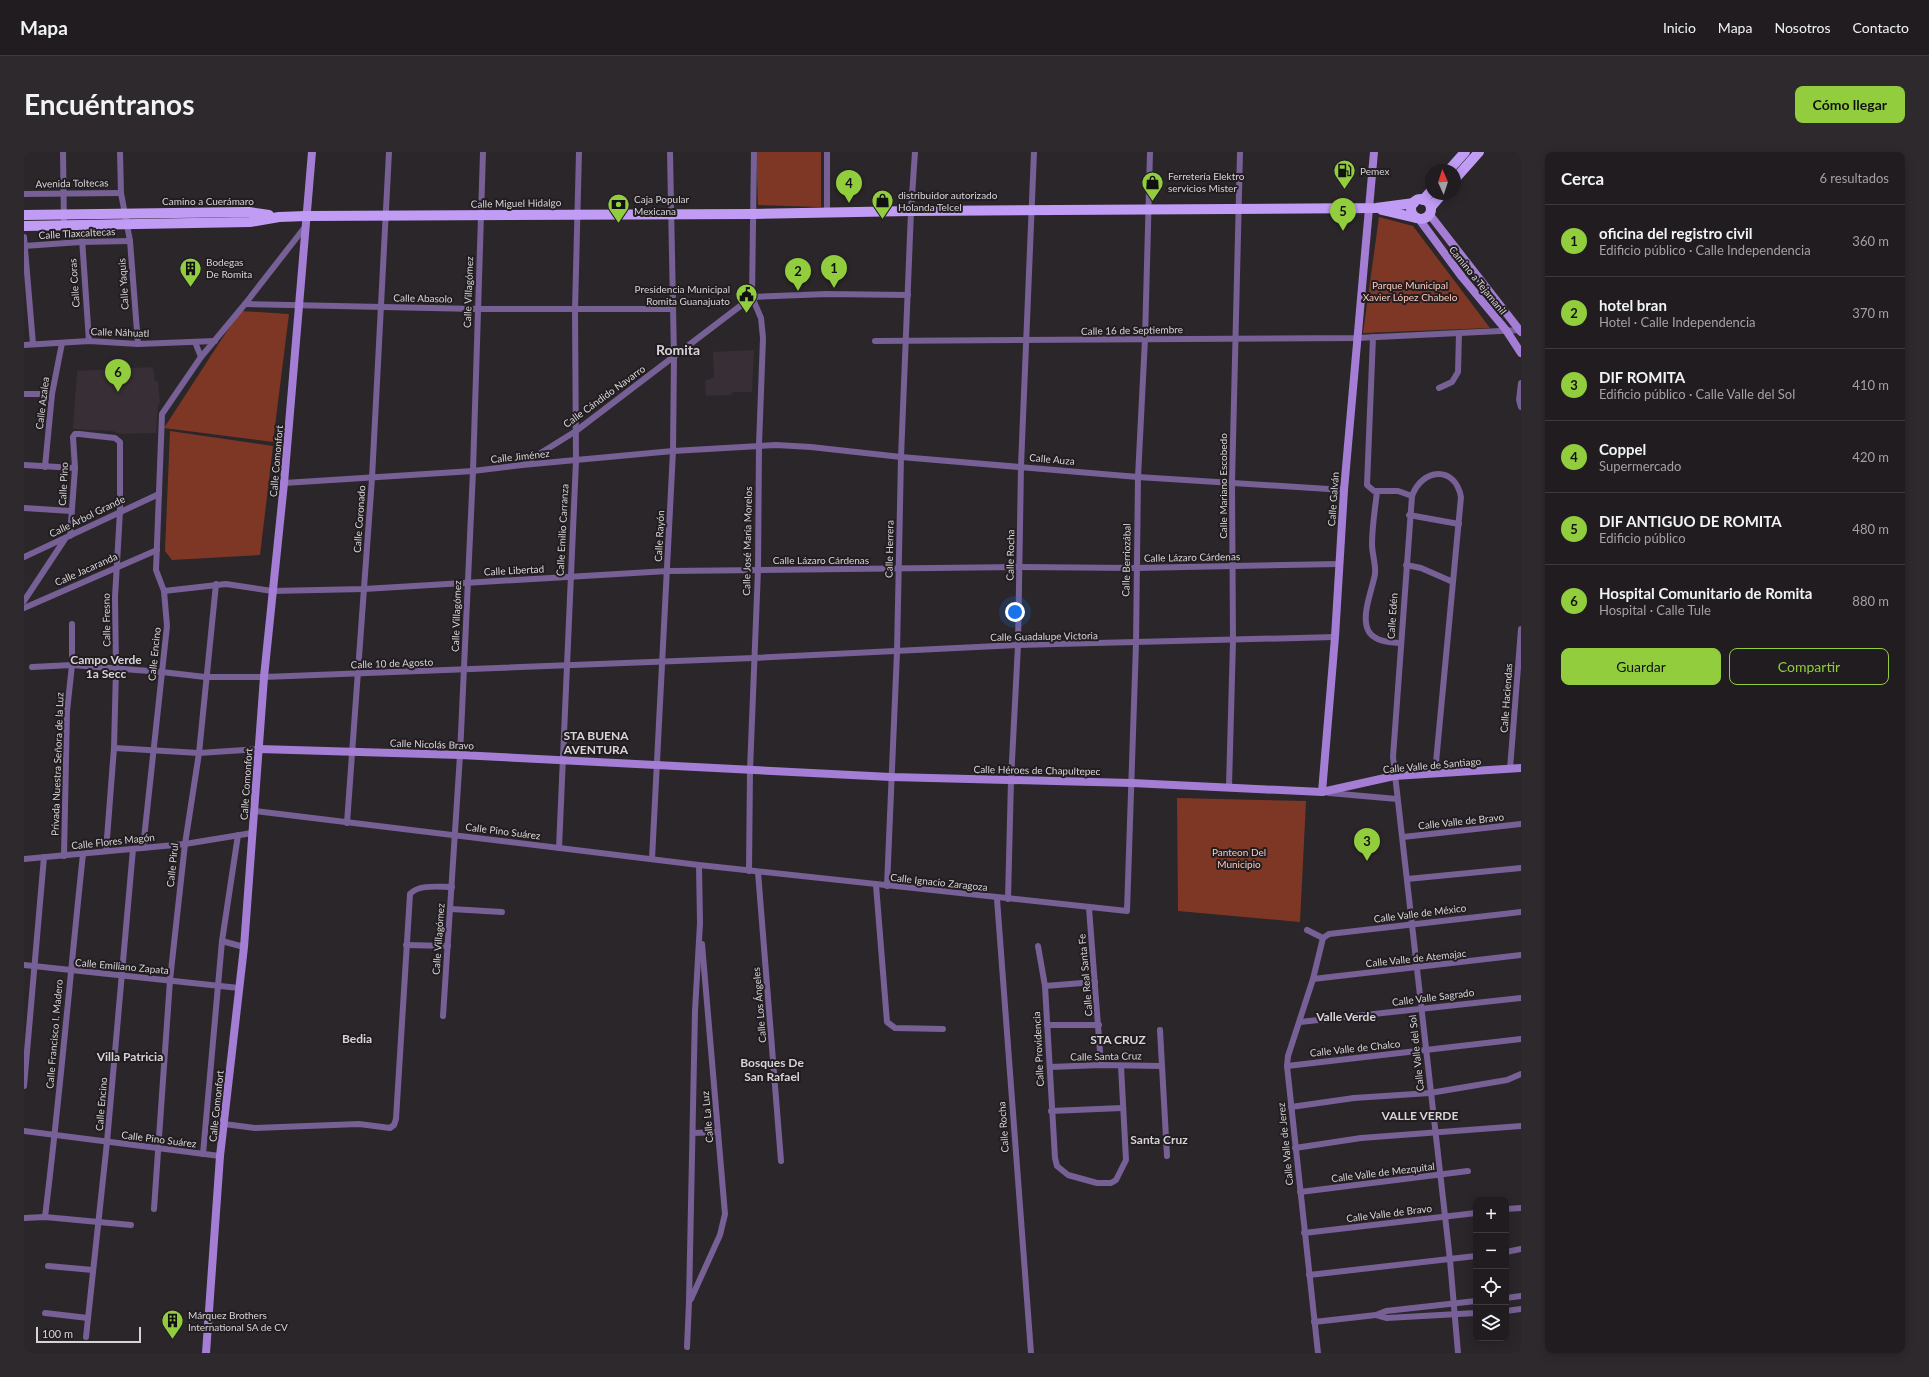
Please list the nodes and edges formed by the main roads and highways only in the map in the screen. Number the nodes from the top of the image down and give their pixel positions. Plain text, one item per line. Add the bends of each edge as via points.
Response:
1 (1465, 152) edge
2 (1479, 152) edge
3 (1454, 164) edge
4 (1461, 173) edge
5 (1425, 196) edge
6 (1438, 200) edge
7 (1419, 201) junction
8 (1372, 208) junction
9 (1430, 211) junction
10 (24, 215) edge
11 (279, 217) joint
12 (126, 218) junction
13 (1418, 219) junction
14 (64, 220) junction
15 (24, 226) edge

1 - 3 main road
2 - 4 main road
5 - 7 main road
6 - 9 main road
7 - 8 main road
7 - 9 main road
7 - 13 main road via 1411,209
8 - 11 main road, Calle Miguel Hidalgo
8 - 13 main road
9 - 13 main road via 1427,218
10 - 14 main road, Camino a Cuerámaro
11 - 12 main road, Camino a Cuerámaro via 249,212
12 - 14 main road, Camino a Cuerámaro
12 - 14 main road, Camino a Cuerámaro via 81,224
14 - 15 main road, Camino a Cuerámaro

